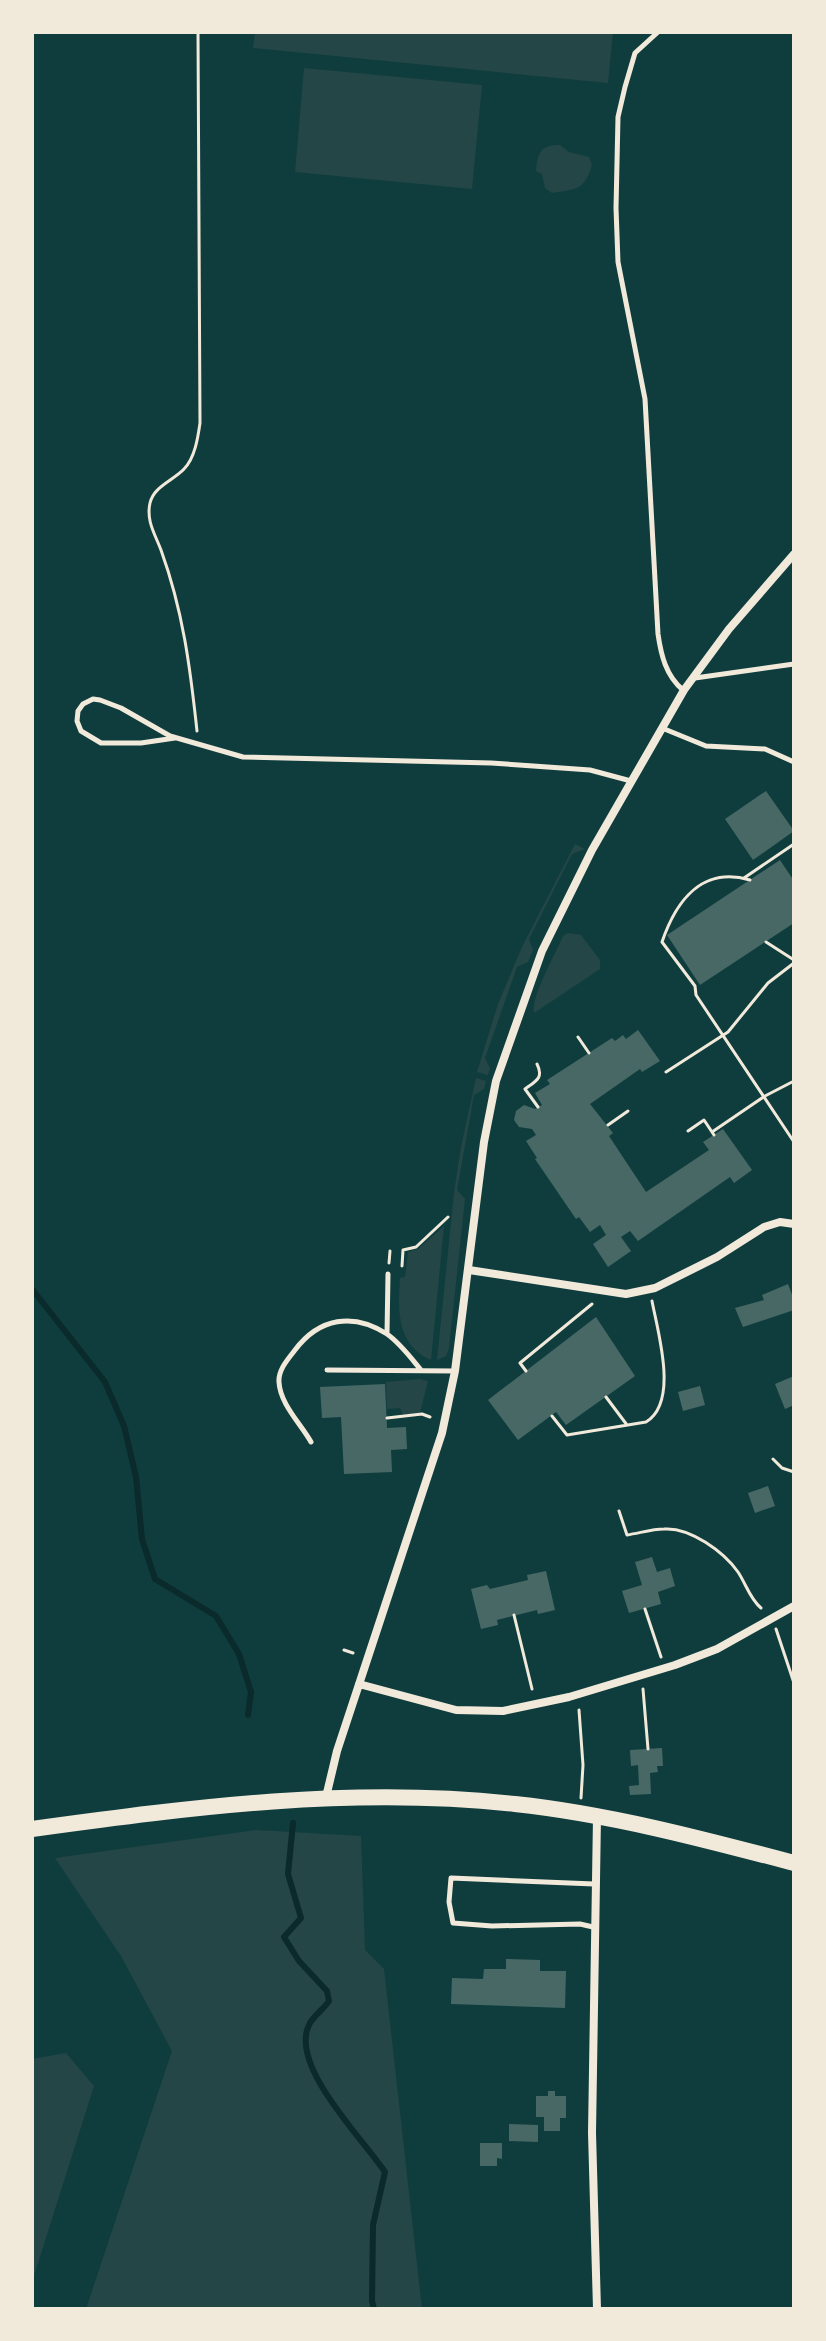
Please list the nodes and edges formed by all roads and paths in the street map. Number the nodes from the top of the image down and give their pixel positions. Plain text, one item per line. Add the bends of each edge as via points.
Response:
1 (198, 32) edge
2 (658, 32) edge
3 (794, 554) edge
4 (794, 664) edge
5 (694, 678) junction
6 (684, 690) junction
7 (662, 728) junction
8 (175, 738) junction
9 (198, 743) junction
10 (794, 762) edge
11 (632, 781) junction
12 (794, 844) edge
13 (744, 878) junction
14 (750, 880) dead end
15 (766, 942) dead end
16 (794, 962) edge
17 (724, 1035) junction
18 (578, 1037) dead end
19 (589, 1053) dead end
20 (537, 1064) dead end
21 (666, 1072) dead end
22 (794, 1081) edge
23 (765, 1096) junction
24 (538, 1107) dead end
25 (628, 1111) dead end
26 (608, 1125) dead end
27 (688, 1131) dead end
28 (794, 1142) edge
29 (448, 1217) dead end
30 (794, 1224) edge
31 (402, 1266) dead end
32 (469, 1270) junction
33 (388, 1274) dead end
34 (649, 1289) junction
35 (608, 1291) junction
36 (387, 1334) junction
37 (327, 1370) dead end
38 (421, 1370) junction
39 (455, 1371) junction
40 (526, 1371) dead end
41 (606, 1397) dead end
42 (552, 1416) dead end
43 (387, 1418) dead end
44 (435, 1418) dead end
45 (627, 1425) junction
46 (311, 1442) dead end
47 (773, 1459) dead end
48 (794, 1472) edge
49 (619, 1511) dead end
50 (794, 1606) edge
51 (645, 1609) dead end
52 (764, 1611) dead end
53 (514, 1615) dead end
54 (776, 1629) dead end
55 (344, 1650) dead end
56 (357, 1654) dead end
57 (665, 1668) junction
58 (642, 1675) junction
59 (794, 1683) edge
60 (359, 1684) junction
61 (579, 1694) junction
62 (535, 1705) junction
63 (648, 1749) dead end
64 (326, 1797) junction
65 (581, 1799) dead end
66 (597, 1817) junction
67 (32, 1829) edge
68 (794, 1863) edge
69 (594, 1884) junction
70 (593, 1927) junction
71 (597, 2309) edge

1 - 9 path via 200,423 186,468 150,501 149,523 185,630
2 - 6 lane via 635,53 618,117 618,262 645,399 658,634 674,683
3 - 5 street
4 - 5 lane
5 - 6 street
6 - 7 street
7 - 10 lane via 706,746 765,749
7 - 11 street
8 - 8 lane via 100,700 93,699 78,711 81,731 101,743
8 - 9 lane
9 - 11 lane via 243,757 491,763 590,770
11 - 32 street via 542,951 496,1081
12 - 13 path
13 - 14 path
13 - 17 path via 724,878 689,892 662,942
15 - 16 path
16 - 17 path via 768,983
17 - 21 path
17 - 23 path
18 - 19 path
20 - 24 path via 539,1079 525,1089
22 - 23 path
23 - 27 path via 713,1133 704,1120
23 - 28 path
25 - 26 path
29 - 31 path via 416,1247 403,1250
30 - 34 street via 764,1227 717,1257
32 - 35 street
32 - 39 street
33 - 36 lane
34 - 35 street
34 - 45 path via 663,1392 656,1415
35 - 40 path via 520,1363
36 - 38 lane
36 - 46 lane via 362,1323 335,1321 308,1332 287,1360 281,1392
37 - 38 lane
38 - 39 lane
39 - 60 street via 442,1433
41 - 45 path
42 - 45 path via 567,1435
43 - 44 path
47 - 48 path
49 - 52 path via 627,1535 671,1529 711,1547 737,1571
50 - 57 street via 717,1649
51 - 57 path
53 - 62 path
54 - 59 path
55 - 56 path
57 - 58 street
58 - 61 street
58 - 63 path
60 - 62 street via 456,1710
60 - 64 street
61 - 62 street
61 - 65 path
64 - 66 main road via 499,1802
64 - 67 main road
66 - 68 main road
66 - 69 street
69 - 70 street
69 - 70 lane via 451,1878 449,1902 453,1923
70 - 71 street

